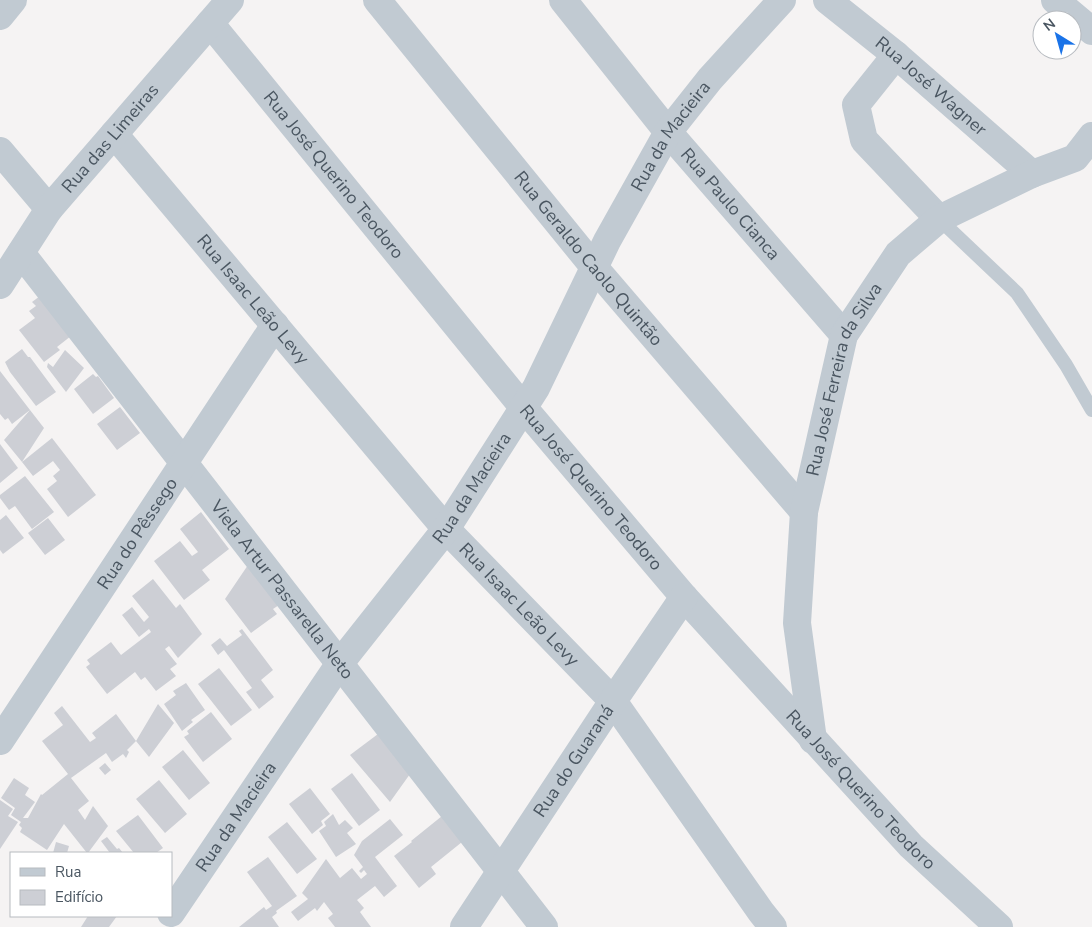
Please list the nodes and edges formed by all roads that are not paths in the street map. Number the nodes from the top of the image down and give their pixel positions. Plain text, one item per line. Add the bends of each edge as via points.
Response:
1 (13, 0) edge
2 (230, 0) edge
3 (377, 0) edge
4 (563, 0) edge
5 (782, 0) edge
6 (827, 0) edge
7 (1055, 0) edge
8 (0, 16) edge
9 (210, 23) junction
10 (1092, 31) edge
11 (896, 55) junction
12 (668, 132) junction
13 (114, 134) junction
14 (1092, 136) edge
15 (0, 151) edge
16 (1032, 174) junction
17 (49, 209) junction
18 (939, 219) junction
19 (21, 253) junction
20 (594, 268) junction
21 (0, 285) edge
22 (275, 325) junction
23 (844, 335) junction
24 (523, 407) junction
25 (1092, 410) edge
26 (184, 463) junction
27 (804, 512) junction
28 (446, 529) junction
29 (684, 597) junction
30 (340, 663) junction
31 (613, 701) junction
32 (814, 740) junction
33 (0, 741) edge
34 (501, 871) junction
35 (172, 911) edge
36 (762, 922) edge
37 (464, 927) edge
38 (544, 927) edge
39 (999, 927) edge

1 - 8 street
2 - 9 street, Rua das Limeiras
3 - 20 street, Rua Geraldo Caolo Quintão
4 - 12 street, Rua Paulo Cianca
5 - 12 street, Rua da Macieira via 710,79
6 - 11 street, Rua José Wagner
7 - 10 street
9 - 13 street, Rua das Limeiras
9 - 24 street, Rua José Querino Teodoro
11 - 16 street, Rua José Wagner
11 - 18 street via 856,105 864,140
12 - 20 street, Rua da Macieira
12 - 23 street, Rua Paulo Cianca
13 - 17 street, Rua das Limeiras
13 - 22 street, Rua Isaac Leão Levy
14 - 16 street, Rua José Ferreira da Silva via 1075,158
15 - 17 street
16 - 18 street, Rua José Ferreira da Silva
17 - 19 street, Rua das Limeiras
18 - 23 street, Rua José Ferreira da Silva via 898,254
18 - 25 lane via 1017,293
19 - 21 street, Rua das Limeiras
19 - 26 street, Viela Artur Passarella Neto
20 - 24 street, Rua da Macieira via 536,388
20 - 27 street, Rua Geraldo Caolo Quintão
22 - 26 street, Rua do Pêssego
22 - 28 street, Rua Isaac Leão Levy
23 - 27 street, Rua José Ferreira da Silva
24 - 28 street, Rua da Macieira
24 - 29 street, Rua José Querino Teodoro
26 - 30 street, Viela Artur Passarella Neto
26 - 33 street, Rua do Pêssego
27 - 32 street, Rua José Ferreira da Silva via 797,623
28 - 30 street, Rua da Macieira
28 - 31 street, Rua Isaac Leão Levy
29 - 31 street, Rua do Guaraná
29 - 32 street, Rua José Querino Teodoro
30 - 34 street, Viela Artur Passarella Neto
30 - 35 street, Rua da Macieira
31 - 34 street, Rua do Guaraná
31 - 36 street, Rua Isaac Leão Levy
32 - 39 street, Rua José Querino Teodoro via 911,846
34 - 37 street, Rua do Guaraná
34 - 38 street, Viela Artur Passarella Neto

